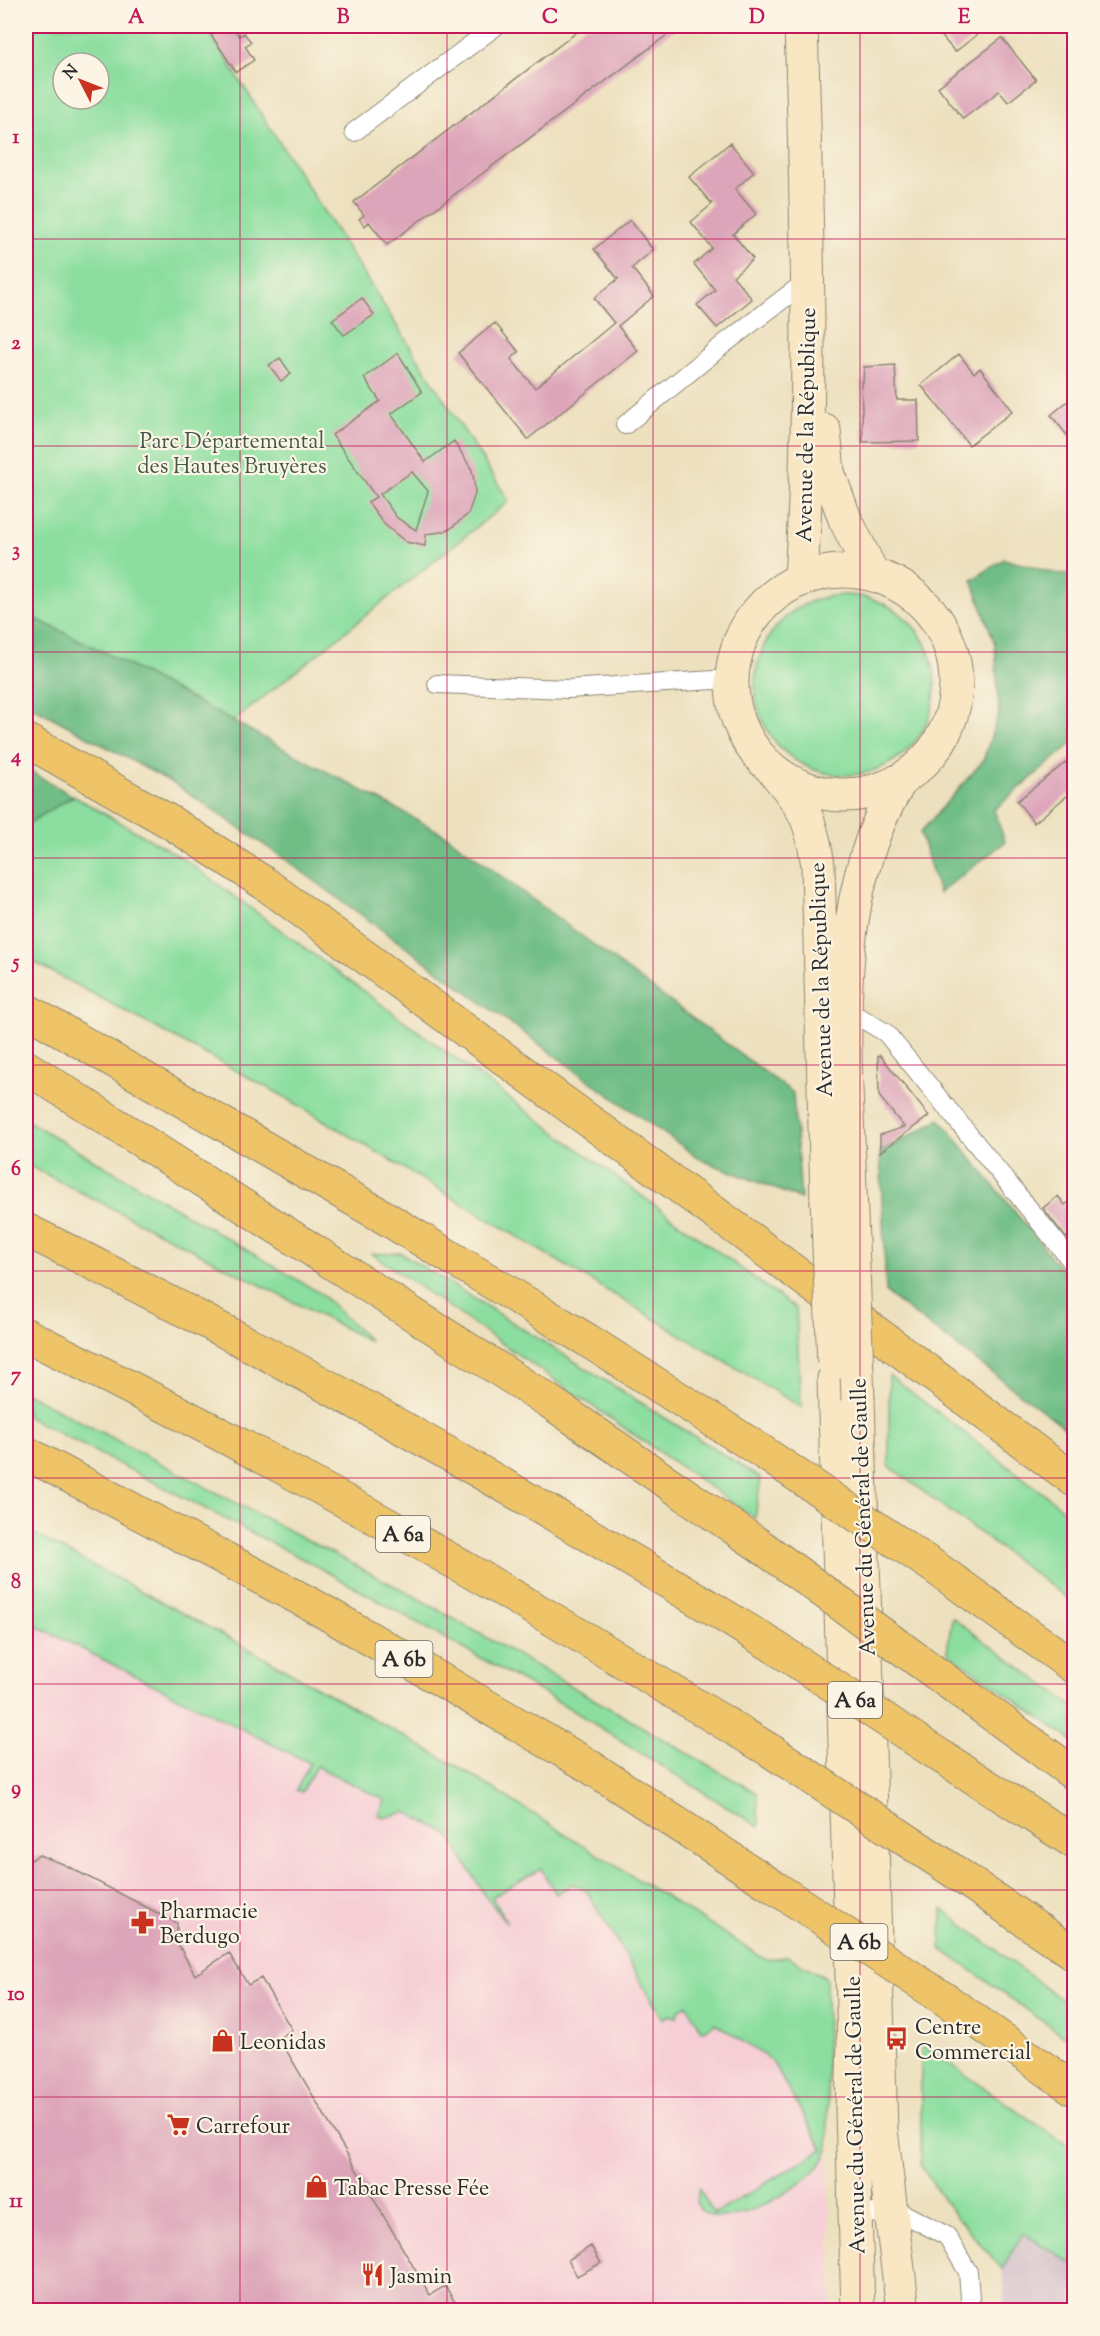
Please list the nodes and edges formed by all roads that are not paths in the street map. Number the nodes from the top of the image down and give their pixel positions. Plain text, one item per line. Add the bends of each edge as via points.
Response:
1 (496, 26) edge
2 (801, 26) edge
3 (354, 132) dead end
4 (808, 276) junction
5 (625, 425) dead end
6 (872, 573) junction
7 (801, 578) junction
8 (731, 679) junction
9 (437, 684) dead end
10 (26, 740) edge
11 (774, 772) junction
12 (901, 780) junction
13 (26, 1010) edge
14 (833, 1010) junction
15 (26, 1066) edge
16 (839, 1195) joint
17 (26, 1230) edge
18 (1074, 1264) edge
19 (26, 1335) edge
20 (846, 1389) junction
21 (26, 1453) edge
22 (1074, 1480) edge
23 (1074, 1667) edge
24 (1074, 1774) edge
25 (1074, 1842) edge
26 (1074, 1954) edge
27 (1074, 2089) edge
28 (890, 2210) junction
29 (854, 2217) junction
30 (858, 2310) edge
31 (903, 2310) edge
32 (970, 2310) edge

1 - 3 lane
2 - 4 main road, Avenue de la République
4 - 5 lane
4 - 6 main road, Avenue de la République via 828,472 845,519
4 - 7 main road, Avenue de la République
6 - 7 main road via 836,570
6 - 12 main road via 902,586 927,607 946,634 956,665 956,698 946,731 927,759
7 - 8 main road via 773,595 751,618 736,647
8 - 9 lane via 568,689
8 - 11 main road via 735,714 750,747
10 - 22 highway via 170,822 264,883
11 - 12 main road via 804,789 836,796 870,793
11 - 14 main road, Avenue de la République via 804,810 814,838
12 - 14 main road, Avenue de la République via 875,827
13 - 23 highway, bridge via 379,1214 587,1340 933,1566
14 - 16 main road, Avenue de la République
14 - 18 lane via 886,1033
15 - 24 highway, bridge via 546,1400 762,1547
16 - 20 main road, Avenue du Général de Gaulle, bridge
17 - 25 highway, A 6a, bridge via 217,1326 627,1556 767,1642
19 - 26 highway, A 6a, bridge via 373,1516 609,1653 771,1752
20 - 28 main road, Avenue du Général de Gaulle via 881,2119
20 - 29 main road, Avenue du Général de Gaulle
21 - 27 highway, A 6b, bridge via 324,1612 586,1764 946,2000
28 - 29 lane
28 - 31 main road, Avenue du Général de Gaulle
28 - 32 lane via 947,2236 968,2272
29 - 30 main road, Avenue du Général de Gaulle

